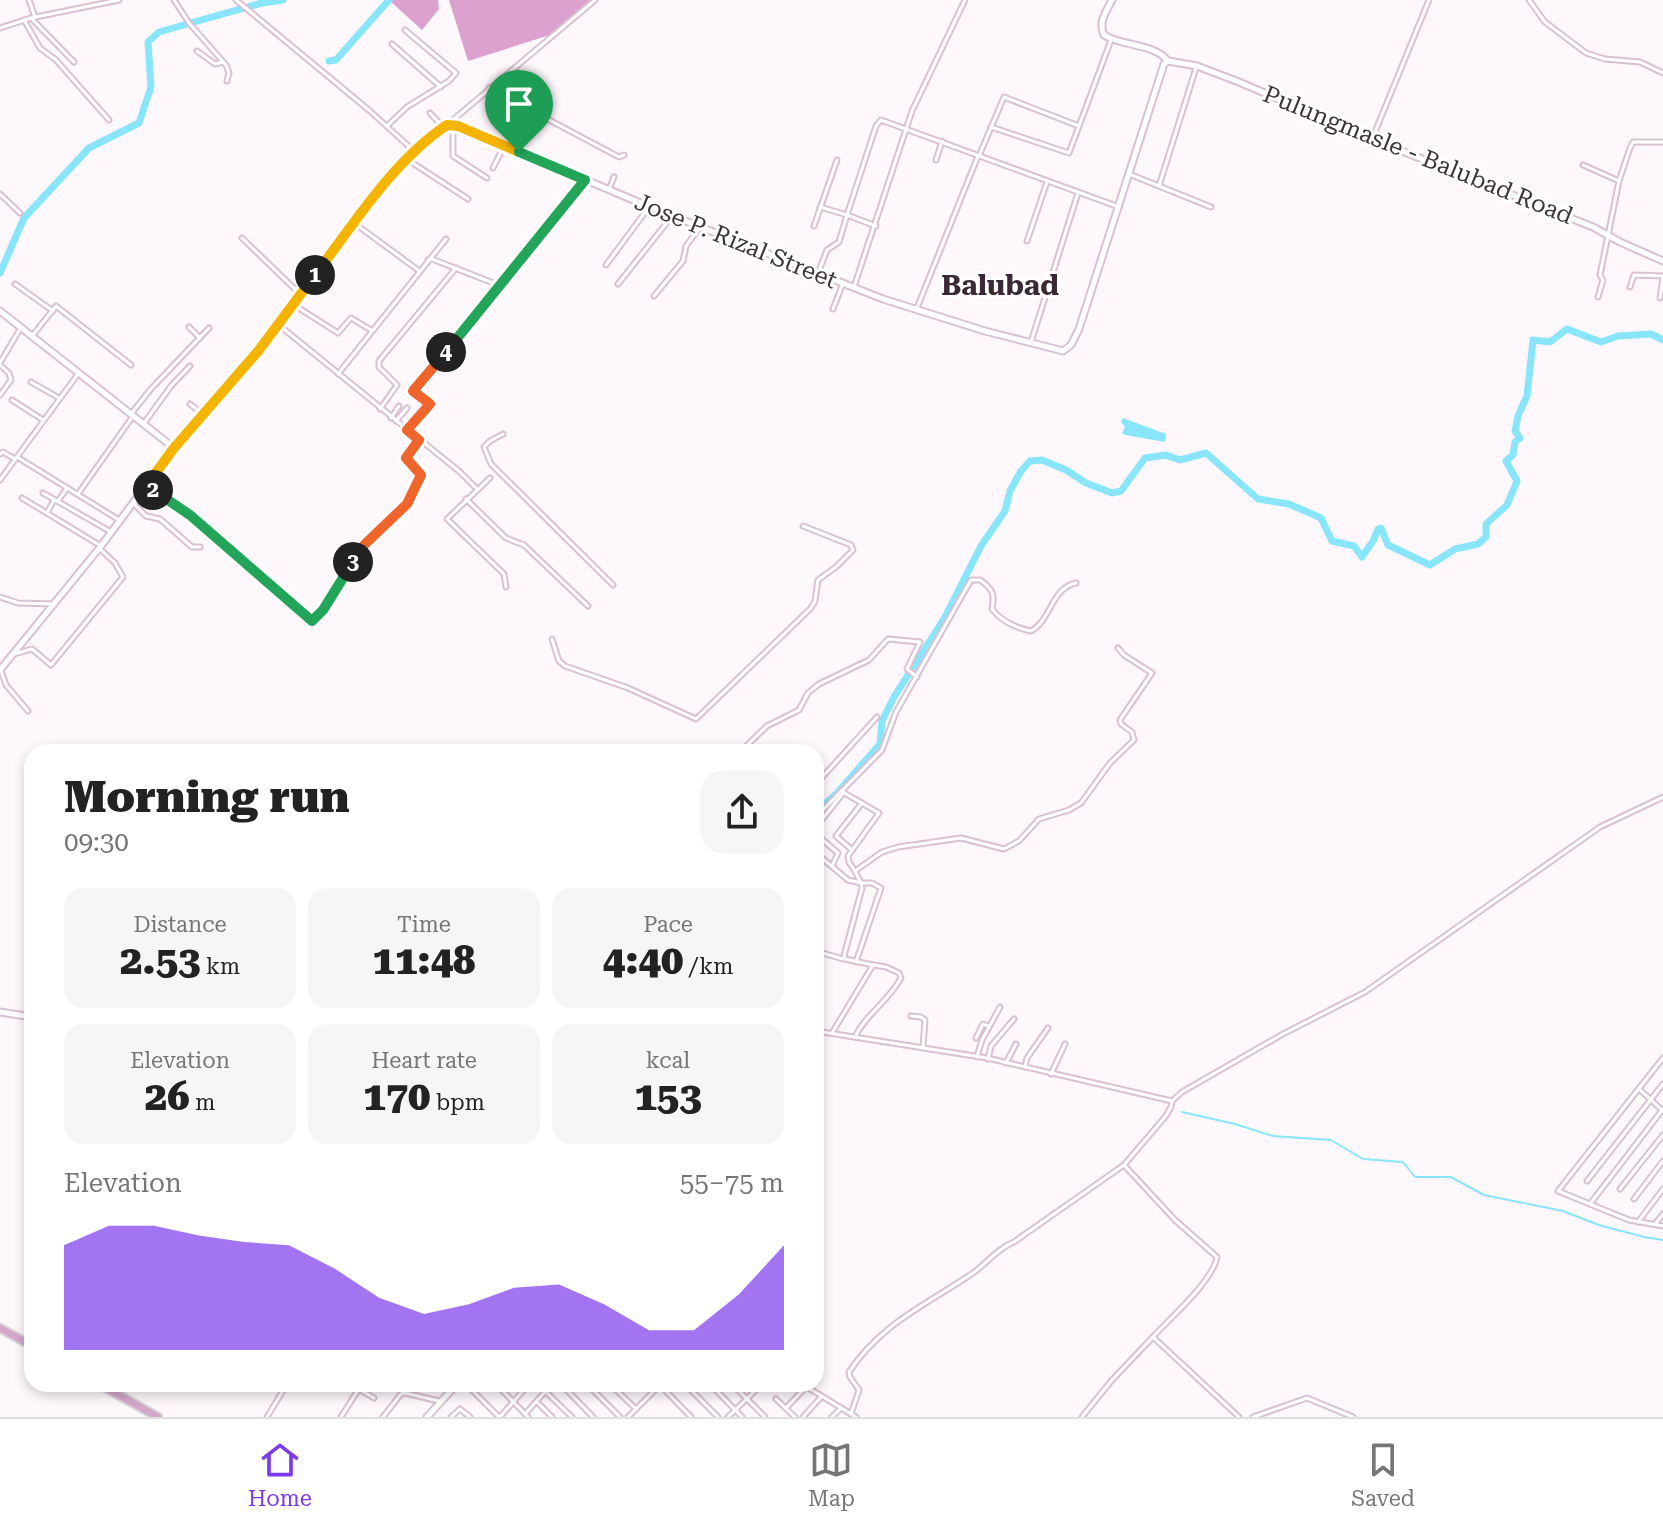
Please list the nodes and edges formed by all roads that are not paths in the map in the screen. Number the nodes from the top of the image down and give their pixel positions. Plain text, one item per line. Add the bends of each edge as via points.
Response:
1 (29, 0) edge
2 (119, 0) edge
3 (174, 0) edge
4 (236, 0) edge
5 (595, 0) edge
6 (965, 0) edge
7 (1112, 0) edge
8 (1429, 0) edge
9 (1529, 0) edge
10 (33, 18) junction
11 (24, 20) junction
12 (0, 28) edge
13 (405, 30) dead end
14 (1111, 40) junction
15 (392, 44) dead end
16 (197, 51) dead end
17 (1168, 61) junction
18 (74, 62) dead end
19 (223, 62) junction
20 (1197, 66) junction
21 (1663, 73) edge
22 (227, 81) dead end
23 (441, 87) junction
24 (489, 88) junction
25 (430, 113) dead end
26 (109, 120) dead end
27 (387, 126) junction
28 (448, 126) junction
29 (1079, 126) junction
30 (991, 127) junction
31 (907, 129) junction
32 (1372, 139) junction
33 (942, 141) junction
34 (1663, 142) edge
35 (504, 146) junction
36 (415, 152) junction
37 (624, 155) dead end
38 (978, 156) junction
39 (408, 160) junction
40 (837, 160) dead end
41 (936, 160) dead end
42 (1583, 165) dead end
43 (493, 168) dead end
44 (1128, 174) junction
45 (614, 177) dead end
46 (487, 178) dead end
47 (585, 180) junction
48 (1619, 181) junction
49 (1047, 182) junction
50 (1159, 186) junction
51 (609, 189) junction
52 (1078, 193) junction
53 (0, 194) edge
54 (468, 199) dead end
55 (650, 207) junction
56 (820, 207) junction
57 (1119, 207) junction
58 (1211, 207) dead end
59 (20, 213) dead end
60 (673, 215) junction
61 (847, 215) junction
62 (354, 223) junction
63 (701, 225) junction
64 (814, 226) dead end
65 (876, 226) junction
66 (1608, 235) junction
67 (242, 238) dead end
68 (446, 239) dead end
69 (1027, 241) dead end
70 (428, 260) junction
71 (1663, 261) edge
72 (606, 265) dead end
73 (456, 268) junction
74 (418, 270) junction
75 (818, 273) junction
76 (1663, 277) edge
77 (843, 283) junction
78 (15, 284) dead end
79 (618, 284) dead end
80 (501, 286) junction
81 (854, 287) junction
82 (1630, 287) dead end
83 (300, 294) junction
84 (654, 296) dead end
85 (1598, 297) dead end
86 (1660, 298) dead end
87 (293, 304) junction
88 (833, 309) dead end
89 (916, 310) junction
90 (0, 311) edge
91 (53, 311) junction
92 (278, 325) junction
93 (21, 327) junction
94 (189, 327) dead end
95 (209, 328) dead end
96 (371, 330) junction
97 (32, 336) junction
98 (200, 338) junction
99 (1031, 343) junction
100 (0, 364) edge
101 (131, 365) dead end
102 (190, 366) dead end
103 (79, 373) junction
104 (338, 374) junction
105 (31, 382) dead end
106 (0, 395) edge
107 (59, 398) junction
108 (12, 400) dead end
109 (190, 404) dead end
110 (399, 406) dead end
111 (407, 408) dead end
112 (380, 409) junction
113 (132, 415) junction
114 (204, 415) junction
115 (391, 418) junction
116 (43, 420) junction
117 (396, 421) junction
118 (143, 424) junction
119 (407, 430) junction
120 (503, 434) dead end
121 (419, 440) junction
122 (174, 448) junction
123 (0, 454) edge
124 (16, 458) junction
125 (490, 478) dead end
126 (0, 480) edge
127 (146, 486) junction
128 (67, 488) junction
129 (477, 489) junction
130 (43, 493) dead end
131 (78, 494) junction
132 (22, 498) dead end
133 (466, 499) junction
134 (56, 501) junction
135 (133, 503) junction
136 (47, 513) junction
137 (119, 520) junction
138 (803, 526) dead end
139 (111, 532) junction
140 (100, 547) junction
141 (200, 547) dead end
142 (1076, 583) dead end
143 (613, 585) dead end
144 (506, 587) dead end
145 (0, 597) edge
146 (54, 604) junction
147 (588, 606) dead end
148 (552, 639) dead end
149 (1118, 648) dead end
150 (14, 654) junction
151 (0, 670) edge
152 (915, 676) junction
153 (28, 711) dead end
154 (877, 717) dead end
155 (748, 744) edge
156 (824, 775) edge
157 (843, 792) junction
158 (1663, 797) edge
159 (862, 802) junction
160 (824, 810) edge
161 (824, 817) edge
162 (824, 841) edge
163 (852, 850) junction
164 (824, 860) edge
165 (832, 866) junction
166 (855, 871) junction
167 (861, 883) junction
168 (824, 953) edge
169 (845, 959) junction
170 (856, 962) junction
171 (873, 965) junction
172 (1000, 1007) dead end
173 (0, 1012) edge
174 (24, 1016) edge
175 (911, 1016) dead end
176 (1014, 1019) dead end
177 (989, 1027) junction
178 (1048, 1028) dead end
179 (824, 1032) edge
180 (832, 1033) junction
181 (855, 1037) junction
182 (982, 1040) junction
183 (1016, 1044) dead end
184 (1065, 1044) dead end
185 (923, 1048) junction
186 (977, 1057) junction
187 (1663, 1058) edge
188 (988, 1059) junction
189 (1006, 1063) junction
190 (1025, 1067) junction
191 (1051, 1074) junction
192 (1663, 1084) edge
193 (1639, 1089) junction
194 (1651, 1100) junction
195 (1172, 1101) junction
196 (1663, 1110) edge
197 (1663, 1135) edge
198 (1663, 1161) edge
199 (1124, 1165) junction
200 (1587, 1181) dead end
201 (1620, 1189) dead end
202 (1663, 1189) edge
203 (1634, 1199) dead end
204 (1590, 1204) junction
205 (1663, 1214) edge
206 (1638, 1222) junction
207 (1655, 1224) junction
208 (1663, 1226) edge
209 (0, 1328) edge
210 (1153, 1337) junction
211 (24, 1342) edge
212 (113, 1392) edge
213 (282, 1392) edge
214 (357, 1392) edge
215 (364, 1392) edge
216 (450, 1392) edge
217 (474, 1392) edge
218 (504, 1392) edge
219 (522, 1392) edge
220 (545, 1392) edge
221 (547, 1392) edge
222 (569, 1392) edge
223 (595, 1392) edge
224 (618, 1392) edge
225 (652, 1392) edge
226 (668, 1392) edge
227 (693, 1392) edge
228 (718, 1392) edge
229 (740, 1392) edge
230 (754, 1392) edge
231 (799, 1392) edge
232 (816, 1392) edge
233 (823, 1396) junction
234 (374, 1398) dead end
235 (776, 1399) dead end
236 (747, 1400) junction
237 (441, 1402) junction
238 (513, 1402) junction
239 (537, 1402) junction
240 (786, 1408) junction
241 (841, 1408) junction
242 (636, 1409) junction
243 (736, 1410) junction
244 (851, 1414) junction
245 (527, 1416) edge
246 (158, 1417) edge
247 (267, 1417) edge
248 (341, 1417) edge
249 (383, 1417) edge
250 (427, 1417) edge
251 (451, 1417) edge
252 (470, 1417) edge
253 (500, 1417) edge
254 (552, 1417) edge
255 (572, 1417) edge
256 (593, 1417) edge
257 (620, 1417) edge
258 (628, 1417) edge
259 (691, 1417) edge
260 (718, 1417) edge
261 (728, 1417) edge
262 (742, 1417) edge
263 (765, 1417) edge
264 (795, 1417) edge
265 (803, 1417) edge
266 (832, 1417) edge
267 (856, 1417) edge
268 (1082, 1417) edge
269 (1239, 1417) edge
270 (1253, 1417) edge
271 (1353, 1417) edge

1 - 10 street
2 - 10 street
3 - 19 street
4 - 27 street
5 - 24 street
6 - 31 street
7 - 14 street via 1100,28
8 - 32 street
9 - 21 street via 1545,22 1586,53 1640,62
10 - 11 street
10 - 18 street
11 - 12 street
11 - 26 street via 40,48
13 - 23 street via 454,70 455,76
14 - 17 street, Pulungmasle - Balubad Road via 1152,50
14 - 29 street
15 - 23 street
16 - 19 street via 215,64
17 - 20 street, Pulungmasle - Balubad Road
17 - 44 street, Jose P. Rizal Street
19 - 22 street
20 - 32 street, Pulungmasle - Balubad Road
20 - 50 street
23 - 27 street
24 - 28 street
24 - 37 street via 619,157
25 - 28 street
27 - 36 street
28 - 35 street, Jose P. Rizal Street
28 - 36 street
28 - 46 street via 453,156
29 - 30 street via 1069,153
29 - 30 street via 1004,97
30 - 38 street
31 - 33 street
31 - 61 street via 881,120 876,126
31 - 65 street
32 - 66 street, Pulungmasle - Balubad Road
33 - 38 street
33 - 41 street
34 - 48 street via 1633,142
35 - 43 street
35 - 47 street, Jose P. Rizal Street
36 - 39 street
38 - 49 street
38 - 89 street
39 - 54 street
39 - 62 street
40 - 56 street
42 - 48 street
44 - 50 street
44 - 57 street, Jose P. Rizal Street
45 - 51 street
47 - 51 street, Jose P. Rizal Street
47 - 80 street
48 - 66 street
49 - 52 street
49 - 69 street
50 - 58 street
51 - 55 street, Jose P. Rizal Street
52 - 57 street
52 - 99 street
53 - 59 street
55 - 60 street, Jose P. Rizal Street
55 - 72 street
56 - 61 street
56 - 64 street
57 - 99 street, Jose P. Rizal Street via 1071,345 1059,351
60 - 63 street, Jose P. Rizal Street
60 - 79 street
61 - 65 street
61 - 75 street via 839,242 827,250
62 - 74 street
62 - 83 street
63 - 75 street, Jose P. Rizal Street
63 - 84 street via 686,246 683,261
65 - 81 street
66 - 71 street, Pulungmasle - Balubad Road
66 - 85 street
67 - 83 street
68 - 70 street
70 - 73 street
70 - 74 street
73 - 80 street
73 - 112 street via 379,361 397,385
74 - 96 street
75 - 77 street, Jose P. Rizal Street
76 - 82 street via 1634,275
76 - 86 street
77 - 81 street, Jose P. Rizal Street
77 - 88 street
78 - 91 street
80 - 119 street via 413,391 430,404
81 - 89 street, Jose P. Rizal Street
83 - 87 street
87 - 92 street
87 - 96 street via 338,333 351,318
89 - 99 street, Jose P. Rizal Street
90 - 93 street
91 - 97 street
91 - 101 street via 56,306
92 - 104 street
92 - 114 street
93 - 97 street
93 - 100 street
94 - 98 street
95 - 98 street
96 - 104 street
97 - 103 street
98 - 113 street
100 - 106 street via 11,380
102 - 118 street
103 - 107 street
103 - 113 street
104 - 112 street
105 - 107 street
107 - 116 street
108 - 116 street
109 - 114 street
110 - 115 street
111 - 117 street
112 - 115 street
113 - 118 street
113 - 131 street
114 - 122 street
115 - 117 street
116 - 124 street
117 - 119 street
118 - 122 street
119 - 121 street
120 - 143 street via 484,447 491,464
121 - 127 street via 406,458 421,475 407,504 365,544 312,621 190,515
121 - 129 street
122 - 127 street
123 - 124 street
124 - 126 street
124 - 128 street
125 - 129 street
127 - 135 street
128 - 131 street
128 - 134 street
129 - 133 street
130 - 134 street
131 - 137 street
132 - 136 street
133 - 144 street via 448,521 504,574
133 - 147 street
134 - 136 street
134 - 139 street
135 - 137 street
135 - 141 street via 192,547
136 - 140 street
137 - 139 street
138 - 148 street via 853,550 818,580 811,608 696,719 565,666
139 - 140 street
140 - 146 street
140 - 150 street via 123,577 51,665 32,649
142 - 152 street via 1064,588 1031,631 995,614 993,591 973,579
145 - 146 street
146 - 150 street
149 - 166 street via 1152,673 1120,720 1134,740 1081,803 1039,819 1007,849 961,838 898,847
150 - 151 street
151 - 153 street
152 - 155 street via 908,669 920,642 888,639 869,660 819,684 799,710 767,726
152 - 157 street via 882,750
154 - 156 street
157 - 159 street
157 - 160 street
157 - 161 street
158 - 195 street via 1600,827 1365,992
159 - 163 street via 836,836
159 - 163 street via 879,813
162 - 165 street via 838,853
163 - 166 street via 848,859
164 - 165 street
165 - 167 street
166 - 167 street
167 - 169 street
167 - 170 street via 881,888
168 - 169 street
169 - 170 street
170 - 171 street
171 - 180 street
171 - 181 street via 901,978
172 - 177 street
173 - 174 street
175 - 185 street via 925,1020
176 - 188 street via 991,1046
177 - 182 street
177 - 182 street via 983,1024 975,1037
178 - 190 street
179 - 180 street
180 - 181 street
181 - 185 street
182 - 186 street
183 - 189 street
184 - 191 street
185 - 186 street
186 - 188 street
187 - 193 street
188 - 189 street
189 - 190 street
190 - 191 street
191 - 195 street
192 - 194 street
193 - 194 street
193 - 204 street via 1558,1191
194 - 196 street
194 - 200 street
195 - 199 street
196 - 204 street
197 - 201 street
198 - 203 street
199 - 210 street via 1217,1257 1204,1281
199 - 244 street via 881,1333 849,1372 859,1390
202 - 206 street
204 - 206 street
205 - 207 street
206 - 207 street
207 - 208 street
209 - 211 main road
210 - 268 street
210 - 269 street
212 - 246 main road
213 - 247 street
214 - 248 street
215 - 234 street
216 - 237 street
217 - 253 street
218 - 238 street
219 - 238 street
220 - 239 street
221 - 255 street
222 - 256 street
223 - 257 street
224 - 242 street
225 - 242 street
226 - 259 street
227 - 260 street
228 - 243 street
229 - 236 street
230 - 236 street
231 - 240 street
232 - 233 street
233 - 241 street
233 - 265 street
235 - 240 street
236 - 243 street
236 - 263 street
237 - 249 street via 401,1394
237 - 250 street
238 - 245 street
238 - 253 street
239 - 245 street
239 - 254 street
240 - 264 street
241 - 244 street
241 - 266 street
242 - 258 street
243 - 261 street
243 - 262 street
244 - 267 street
251 - 252 street via 460,1409
270 - 271 street via 1307,1398

